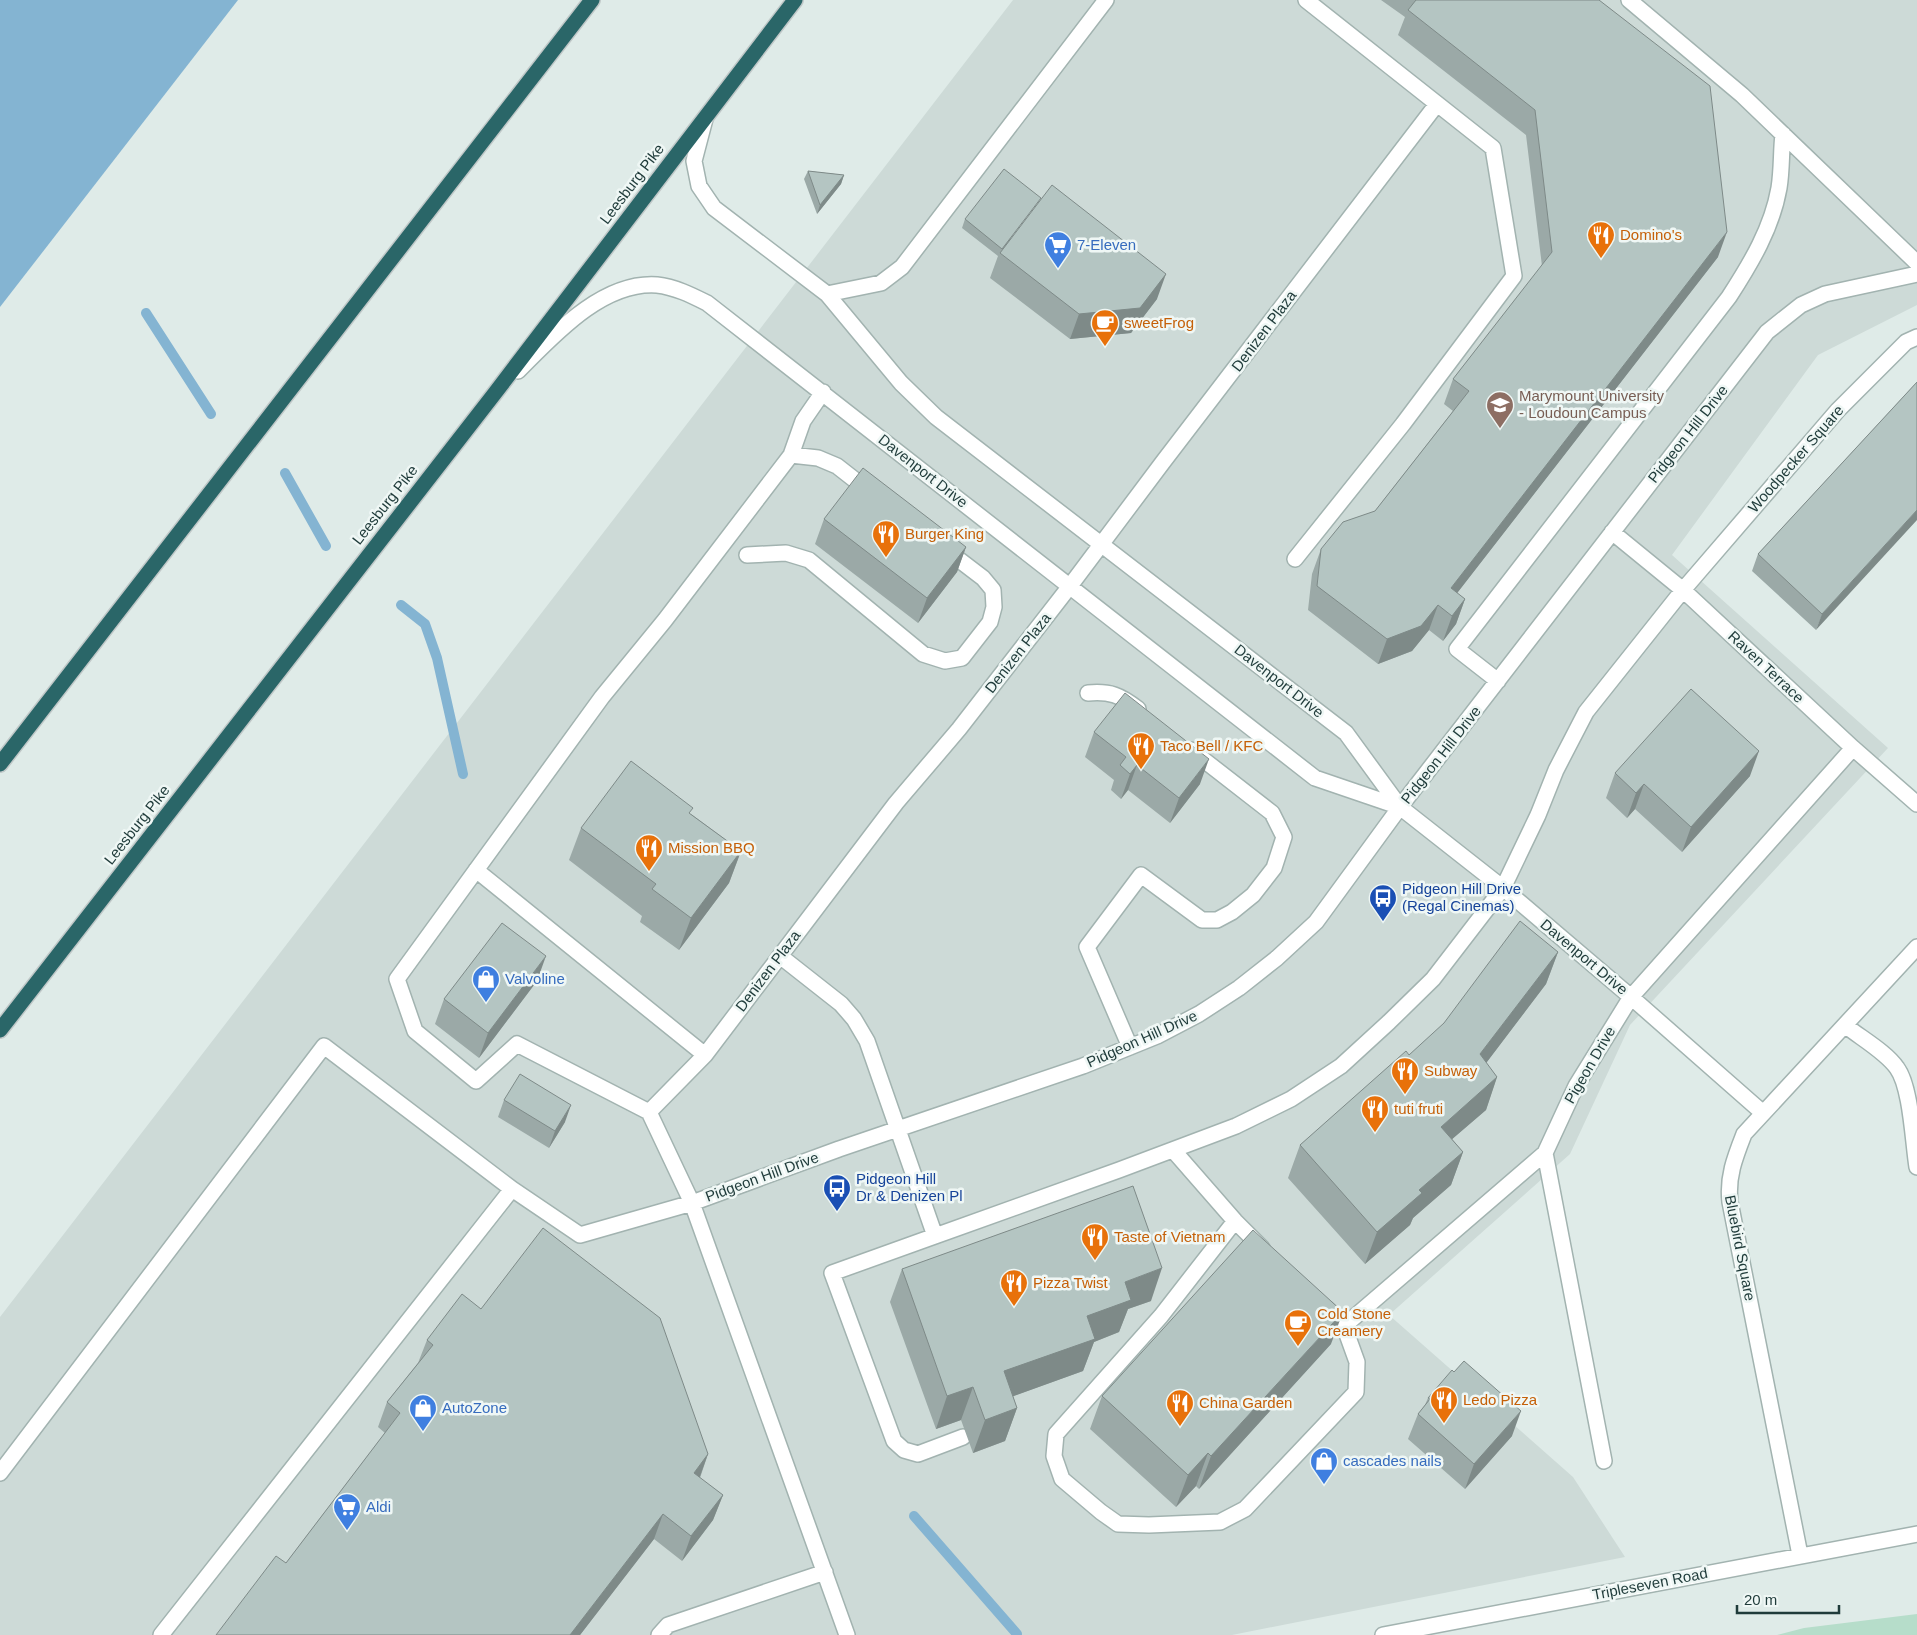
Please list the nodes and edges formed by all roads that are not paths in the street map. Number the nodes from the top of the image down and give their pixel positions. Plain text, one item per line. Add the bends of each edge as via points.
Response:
1 (592, 0) edge
2 (796, 0) edge
3 (1106, 0) edge
4 (1306, 0) edge
5 (1629, 0) edge
6 (1438, 104) junction
7 (705, 117) junction
8 (1783, 134) junction
9 (1917, 263) edge
10 (1917, 274) edge
11 (826, 294) junction
12 (1917, 337) edge
13 (822, 392) junction
14 (495, 393) junction
15 (791, 455) junction
16 (883, 501) edge
17 (1612, 532) junction
18 (937, 542) edge
19 (1101, 544) junction
20 (747, 555) dead end
21 (1295, 559) dead end
22 (1070, 586) junction
23 (1683, 590) junction
24 (1498, 681) junction
25 (1088, 693) dead end
26 (1150, 718) edge
27 (1180, 742) edge
28 (1853, 748) junction
29 (0, 764) edge
30 (1917, 804) edge
31 (1400, 807) junction
32 (476, 870) junction
33 (1503, 888) junction
34 (1917, 948) edge
35 (780, 956) junction
36 (1631, 997) junction
37 (1846, 1026) junction
38 (0, 1030) edge
39 (1130, 1047) junction
40 (705, 1055) junction
41 (649, 1112) junction
42 (1763, 1113) junction
43 (898, 1129) junction
44 (1172, 1150) junction
45 (1544, 1153) junction
46 (1917, 1167) edge
47 (512, 1189) junction
48 (692, 1203) junction
49 (1235, 1222) junction
50 (935, 1236) junction
51 (1276, 1261) edge
52 (1317, 1300) edge
53 (1344, 1326) junction
54 (963, 1437) dead end
55 (1604, 1461) dead end
56 (0, 1473) edge
57 (1917, 1534) edge
58 (1800, 1555) junction
59 (825, 1572) junction
60 (161, 1635) edge
61 (659, 1635) edge
62 (847, 1635) edge
63 (1384, 1635) edge

1 - 29 highway
2 - 7 highway, Leesburg Pike
3 - 11 street via 902,267 881,283
4 - 6 street
5 - 8 street via 1742,95
6 - 19 street, Denizen Plaza
6 - 21 street via 1493,148 1514,276 1403,424
7 - 11 street, Davenport Drive via 694,161 699,186 714,208
7 - 14 highway, Leesburg Pike
8 - 9 street
8 - 24 street via 1779,188 1766,232 1751,264 1729,297 1457,649
10 - 17 street, Pidgeon Hill Drive via 1825,294 1801,305 1767,332
11 - 19 street, Davenport Drive via 901,383 936,417
12 - 23 street, Woodpecker Square via 1906,342 1838,410
13 - 14 street, Davenport Drive via 707,303 684,292 656,285 628,288 576,316
13 - 15 street via 803,421
13 - 22 street, Davenport Drive
14 - 38 highway, Leesburg Pike
15 - 16 street via 818,458 837,466
15 - 32 street via 666,620 602,697
17 - 23 street, Raven Terrace
17 - 24 street, Pidgeon Hill Drive
18 - 20 street via 983,578 992,590 994,607 990,622 962,658 945,662 923,654 809,560 786,553
19 - 22 street, Denizen Plaza
19 - 31 street, Davenport Drive via 1346,734
22 - 31 street, Davenport Drive via 1315,778
22 - 35 street, Denizen Plaza via 959,729 896,803
23 - 28 street, Raven Terrace
23 - 33 street, Woodpecker Square via 1586,712
24 - 31 street, Pidgeon Hill Drive
25 - 26 street via 1107,692 1127,700
27 - 39 street via 1272,813 1284,836 1274,868 1253,895 1232,912 1217,920 1202,920 1141,875 1087,947
28 - 30 street, Raven Terrace
28 - 36 street, Pigeon Drive
31 - 33 street, Davenport Drive
31 - 39 street, Pidgeon Hill Drive via 1316,922 1277,958 1199,1014
32 - 40 street
32 - 41 street via 397,979 415,1031 476,1081 517,1044
33 - 36 street, Davenport Drive
33 - 44 street, Woodpecker Square via 1433,979 1341,1066 1291,1099 1236,1126
34 - 37 street, Bluebird Square
35 - 40 street, Denizen Plaza
35 - 43 street via 841,1004 854,1019 866,1041
36 - 42 street, Davenport Drive
36 - 45 street, Pigeon Drive via 1576,1086
37 - 42 street, Bluebird Square
37 - 46 street via 1898,1068 1907,1097
39 - 43 street, Pidgeon Hill Drive
40 - 41 street, Denizen Plaza
41 - 48 street
42 - 58 street, Bluebird Square via 1744,1134 1728,1187
43 - 48 street, Pidgeon Hill Drive
43 - 50 street
44 - 49 street
44 - 50 street, Woodpecker Square
45 - 53 street
45 - 55 street
47 - 48 street via 580,1235
47 - 56 street via 324,1046
47 - 60 street
48 - 59 street, Pidgeon Hill Drive
49 - 51 street
49 - 53 street via 1162,1316 1056,1434 1054,1456 1062,1479 1118,1524 1220,1522 1245,1509 1356,1392 1357,1362
50 - 54 street, Woodpecker Square via 832,1273 894,1441 904,1450 918,1454
52 - 53 street
57 - 58 street, Tripleseven Road
58 - 63 street, Tripleseven Road
59 - 61 street via 668,1625
59 - 62 street, Pidgeon Hill Drive

